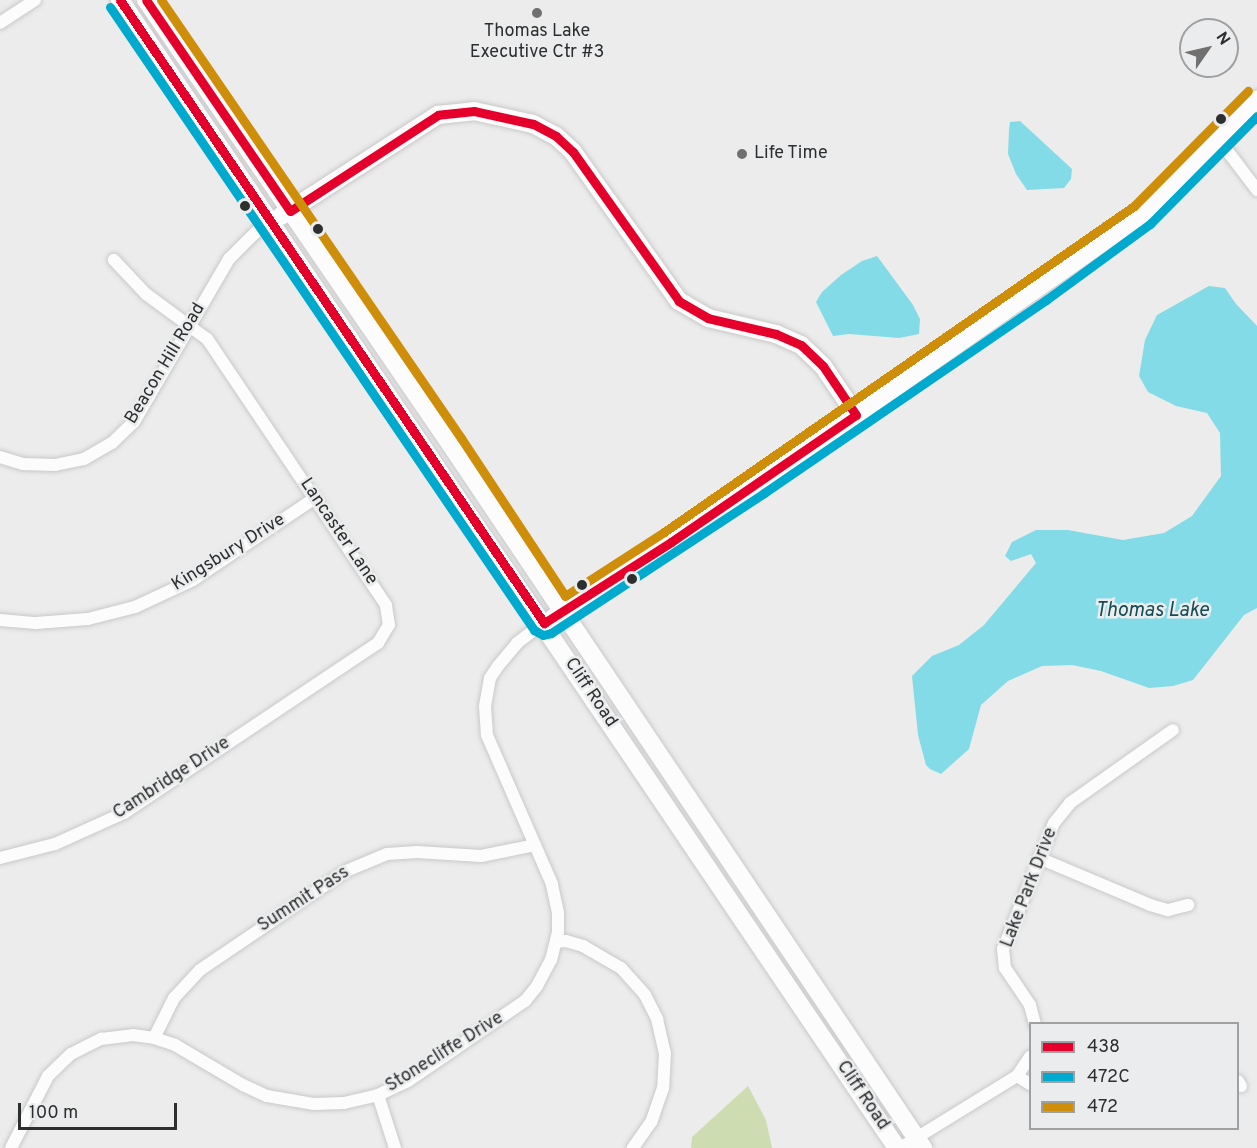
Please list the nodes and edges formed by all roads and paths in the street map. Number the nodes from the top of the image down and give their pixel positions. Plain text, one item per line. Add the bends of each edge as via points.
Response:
1 (35, 0) edge
2 (120, 0) edge
3 (146, 0) edge
4 (0, 22) edge
5 (1257, 99) edge
6 (1219, 140) junction
7 (1257, 190) edge
8 (290, 211) junction
9 (271, 223) junction
10 (114, 260) dead end
11 (190, 324) junction
12 (856, 415) junction
13 (0, 457) edge
14 (315, 498) junction
15 (561, 612) junction
16 (0, 620) edge
17 (544, 623) junction
18 (273, 714) joint
19 (1173, 730) dead end
20 (535, 845) junction
21 (0, 858) edge
22 (1039, 858) junction
23 (1188, 905) dead end
24 (556, 942) junction
25 (1035, 1022) edge
26 (154, 1038) junction
27 (1029, 1058) edge
28 (1017, 1076) junction
29 (1029, 1083) edge
30 (378, 1095) junction
31 (920, 1143) edge
32 (11, 1148) edge
33 (395, 1148) edge
34 (633, 1148) edge
35 (899, 1148) edge

1 - 4 street
2 - 9 main road, Cliff Road
3 - 8 main road, Cliff Road
5 - 6 main road
6 - 7 street
6 - 12 main road via 1142,215
8 - 9 main road
8 - 12 main road via 438,115 474,111 533,124 556,136 573,152 679,301 708,318 776,334 801,345 823,366
8 - 15 main road, Cliff Road
9 - 11 street, Beacon Hill Road via 258,230 229,259
9 - 17 main road, Cliff Road
10 - 11 street, Lancaster Lane via 146,294
11 - 13 street, Beacon Hill Road via 134,422 112,443 84,459 55,465 23,464
11 - 14 street, Lancaster Lane via 207,339
12 - 15 main road
14 - 16 street, Kingsbury Drive via 193,580 135,607 88,619 36,623
14 - 18 street, Lancaster Lane via 386,605 390,625 378,642
15 - 17 main road
15 - 31 main road, Cliff Road
17 - 20 street, Stonecliffe Drive via 522,638 498,666 490,678 485,706 487,735
17 - 35 main road, Cliff Road
18 - 21 street, Cambridge Drive via 124,813 55,844
19 - 22 street, Lake Park Drive via 1070,803 1054,823
20 - 24 street, Stonecliffe Drive via 555,894
20 - 26 street, Summit Pass via 481,856 387,854 346,871 200,970 174,998
22 - 23 street via 1150,905 1167,910
22 - 25 street, Lake Park Drive via 1003,949 1005,968 1029,1005
24 - 30 street, Stonecliffe Drive via 542,978 517,1008 408,1082
24 - 34 street via 583,946 621,968 645,995 657,1019 665,1053 663,1088 651,1122
26 - 30 street, Stonecliffe Drive via 175,1045 243,1085 288,1101 344,1103
26 - 32 street, Stonecliffe Drive via 111,1037 71,1054 41,1085
27 - 28 street
28 - 29 street
28 - 31 street
30 - 33 street
31 - 35 street

